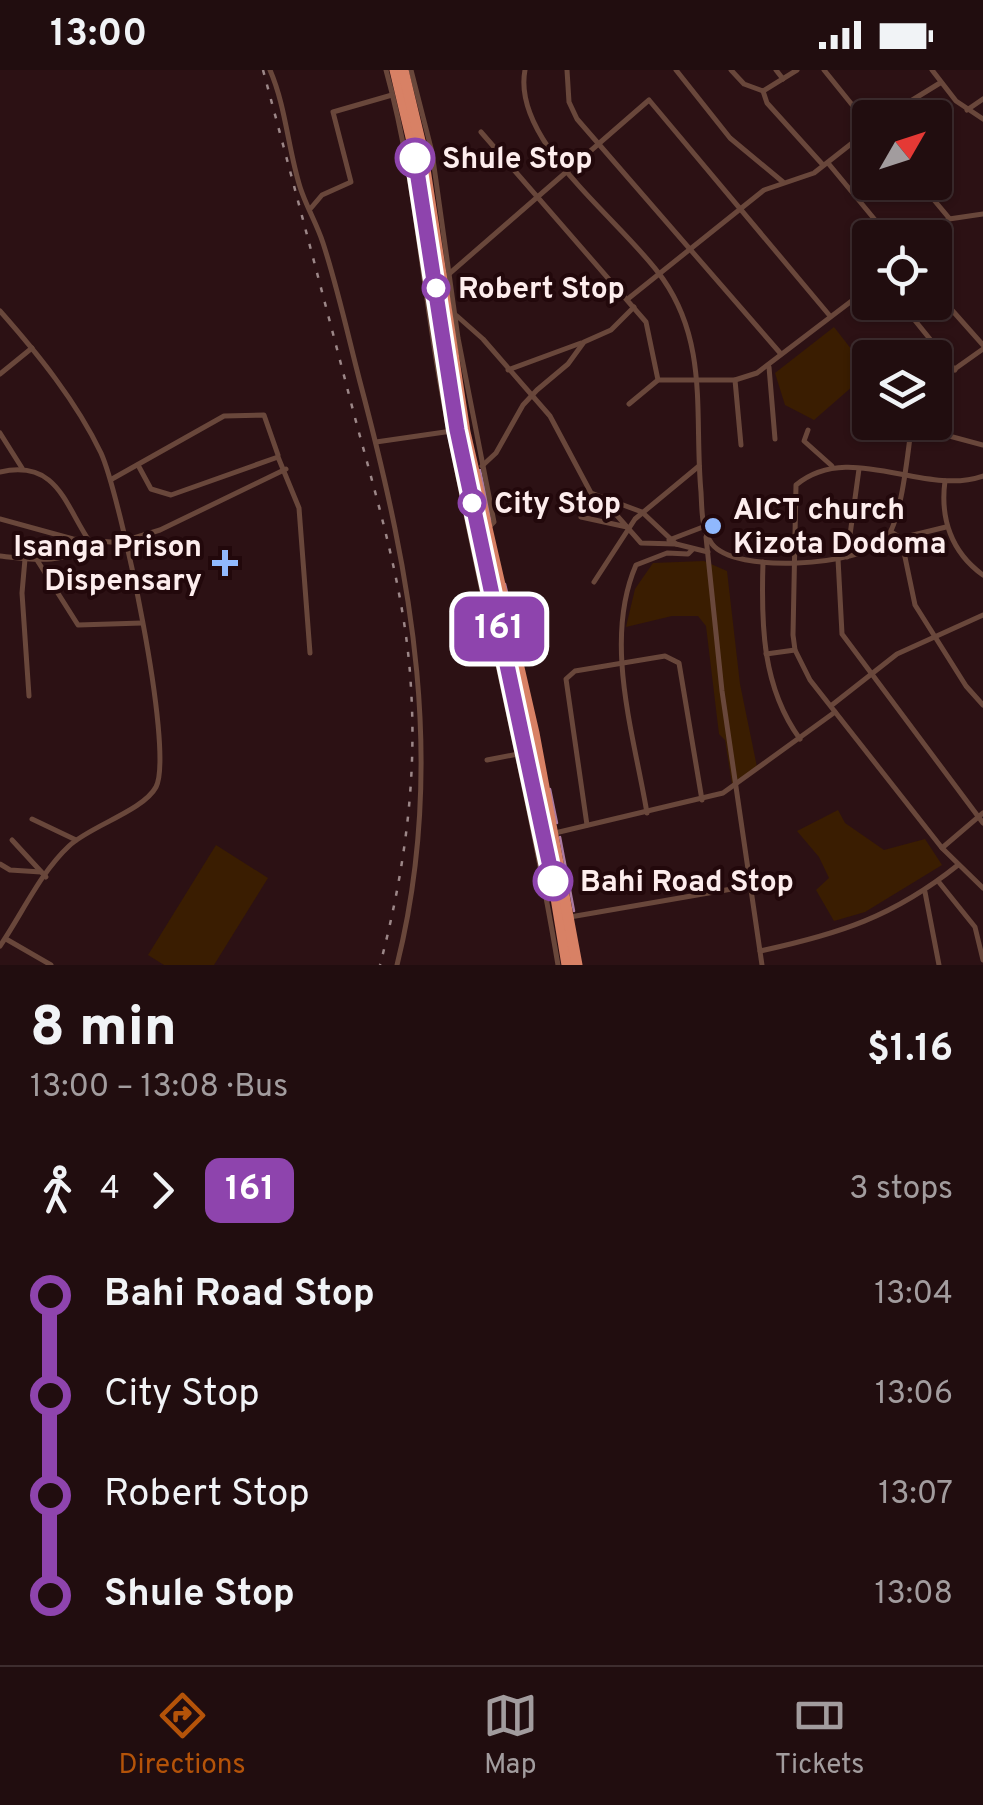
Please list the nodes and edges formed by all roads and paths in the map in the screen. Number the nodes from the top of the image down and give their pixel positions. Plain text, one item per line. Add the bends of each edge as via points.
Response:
1 (270, 70) edge
2 (386, 70) edge
3 (395, 70) edge
4 (403, 70) edge
5 (410, 70) edge
6 (525, 70) edge
7 (567, 70) edge
8 (676, 70) edge
9 (731, 70) edge
10 (776, 70) edge
11 (797, 70) edge
12 (824, 70) edge
13 (932, 70) edge
14 (783, 79) junction
15 (940, 83) junction
16 (763, 91) junction
17 (396, 94) junction
18 (983, 99) edge
19 (912, 100) edge
20 (852, 105) edge
21 (967, 110) junction
22 (983, 119) edge
23 (481, 132) dead end
24 (597, 141) junction
25 (852, 143) edge
26 (826, 164) junction
27 (566, 168) junction
28 (783, 182) junction
29 (538, 194) junction
30 (933, 200) edge
31 (741, 206) junction
32 (310, 210) junction
33 (983, 214) edge
34 (949, 219) joint
35 (874, 220) edge
36 (689, 247) junction
37 (658, 272) junction
38 (443, 278) junction
39 (628, 298) junction
40 (852, 300) edge
41 (634, 307) junction
42 (952, 310) edge
43 (0, 311) edge
44 (455, 314) junction
45 (830, 316) junction
46 (915, 320) edge
47 (584, 342) junction
48 (983, 347) edge
49 (32, 348) junction
50 (781, 354) junction
51 (769, 367) junction
52 (508, 370) junction
53 (956, 370) junction
54 (952, 373) edge
55 (0, 374) edge
56 (658, 380) junction
57 (735, 380) junction
58 (699, 382) junction
59 (530, 398) junction
60 (629, 404) dead end
61 (808, 430) dead end
62 (453, 431) junction
63 (0, 433) edge
64 (952, 436) edge
65 (775, 439) dead end
66 (909, 440) edge
67 (376, 442) junction
68 (741, 444) dead end
69 (983, 445) edge
70 (278, 456) junction
71 (138, 465) junction
72 (482, 466) junction
73 (698, 466) junction
74 (832, 466) junction
75 (286, 469) junction
76 (858, 469) junction
77 (23, 470) junction
78 (0, 472) edge
79 (903, 474) junction
80 (983, 476) edge
81 (112, 479) junction
82 (946, 481) junction
83 (606, 502) junction
84 (642, 512) junction
85 (581, 517) dead end
86 (0, 519) edge
87 (8, 523) junction
88 (946, 526) junction
89 (0, 527) edge
90 (704, 527) junction
91 (488, 528) junction
92 (628, 528) junction
93 (890, 532) junction
94 (901, 538) junction
95 (90, 542) junction
96 (123, 542) junction
97 (673, 542) junction
98 (692, 550) junction
99 (708, 552) junction
100 (0, 556) edge
101 (846, 557) junction
102 (25, 559) junction
103 (38, 560) junction
104 (838, 560) junction
105 (763, 562) junction
106 (791, 562) junction
107 (983, 575) edge
108 (594, 582) dead end
109 (983, 615) edge
110 (142, 624) junction
111 (936, 637) junction
112 (794, 650) junction
113 (310, 652) dead end
114 (766, 654) junction
115 (623, 663) junction
116 (871, 672) junction
117 (29, 696) dead end
118 (983, 705) edge
119 (833, 709) junction
120 (800, 739) junction
121 (522, 754) junction
122 (487, 760) dead end
123 (738, 785) junction
124 (702, 800) junction
125 (647, 813) junction
126 (981, 818) edge
127 (32, 819) dead end
128 (587, 825) junction
129 (553, 833) junction
130 (12, 840) dead end
131 (76, 840) junction
132 (942, 848) junction
133 (0, 864) edge
134 (958, 865) junction
135 (43, 874) junction
136 (938, 881) junction
137 (749, 886) junction
138 (983, 888) edge
139 (924, 892) junction
140 (564, 918) junction
141 (5, 939) junction
142 (0, 946) edge
143 (760, 951) junction
144 (983, 960) edge
145 (51, 965) edge
146 (397, 965) edge
147 (558, 965) edge
148 (568, 965) edge
149 (578, 965) edge
150 (762, 965) edge
151 (940, 965) edge

1 - 32 street
2 - 17 street
3 - 17 highway
4 - 38 highway
5 - 38 street via 432,152
6 - 27 street via 523,90 536,129
7 - 24 street via 571,108
8 - 28 street via 730,138
9 - 16 street
10 - 14 street
11 - 14 street
12 - 20 street
13 - 15 street
14 - 16 street
15 - 19 street
15 - 21 street
16 - 26 street via 774,112
17 - 32 street via 332,113 351,182 322,195
17 - 38 highway
17 - 62 street
18 - 21 street
21 - 22 street
23 - 29 street
24 - 27 street
24 - 31 street via 649,100
24 - 36 street
25 - 26 street
26 - 28 street
26 - 35 street
27 - 29 street
27 - 37 street
28 - 31 street
29 - 38 street
29 - 39 street
30 - 34 street
31 - 36 street
31 - 45 street
32 - 67 street
33 - 34 street
36 - 37 street
36 - 50 street
37 - 39 street
37 - 58 street via 684,314
38 - 44 street
38 - 62 highway
38 - 91 highway
39 - 41 street
40 - 45 street
41 - 47 street via 612,330
41 - 56 street via 649,328
42 - 48 street
43 - 49 street
44 - 52 street
44 - 72 street
45 - 50 street
46 - 53 street
47 - 52 street
47 - 59 street
48 - 53 street
49 - 55 street
49 - 81 street via 84,423
50 - 51 street
51 - 57 street
51 - 65 street
52 - 59 street
53 - 54 street
56 - 58 street
56 - 60 street
57 - 58 street
57 - 68 street
58 - 73 street
59 - 72 street
59 - 83 street via 558,429 582,482
61 - 74 street via 804,442
62 - 67 street
62 - 121 highway
63 - 77 street
64 - 69 street
66 - 79 street
67 - 146 street via 404,559 422,692 415,853
70 - 71 street via 171,495 151,489
70 - 71 street via 268,419 224,416
70 - 75 street
71 - 81 street
72 - 91 street via 494,522
73 - 84 street
73 - 90 street
74 - 76 street
74 - 106 street via 796,485
75 - 96 street
75 - 113 street via 300,508
76 - 79 street
76 - 101 street
77 - 78 street
77 - 95 street via 43,476 68,500
79 - 82 street
79 - 93 street
80 - 82 street
81 - 96 street
82 - 88 street
83 - 84 street
83 - 92 street
84 - 92 street
84 - 97 street
85 - 92 street
86 - 87 street
87 - 89 street
87 - 95 street
88 - 94 street
88 - 107 street
90 - 97 street via 684,531
90 - 99 street
90 - 105 street via 724,554
91 - 129 highway
92 - 97 street via 644,544
92 - 108 street
93 - 94 street
93 - 101 street via 864,554
94 - 111 street via 915,605
95 - 96 street
95 - 103 street via 78,552
96 - 110 street
97 - 98 street
98 - 99 street
98 - 115 street via 636,565 620,642
99 - 123 street
100 - 102 street
101 - 104 street
102 - 103 street
102 - 117 street
103 - 110 street via 78,625
104 - 106 street
104 - 116 street via 838,625
105 - 106 street
105 - 114 street
106 - 112 street
109 - 111 street
110 - 131 street via 154,686 158,782 150,795
111 - 116 street
111 - 118 street
112 - 114 street
112 - 119 street
114 - 120 street via 782,714
115 - 124 street via 665,656 679,663
115 - 125 street
115 - 128 street via 575,671 566,679
116 - 119 street
116 - 126 street
119 - 120 street
119 - 132 street
120 - 123 street
121 - 122 street
121 - 140 highway
121 - 147 street
123 - 124 street
123 - 137 street
124 - 125 street
125 - 128 street
126 - 132 street
127 - 131 street
128 - 129 street
129 - 140 highway
130 - 135 street
131 - 135 street
132 - 134 street
133 - 135 street
134 - 136 street
134 - 138 street
135 - 141 street
136 - 139 street
136 - 144 street via 978,933
137 - 140 street
137 - 143 street
139 - 143 street via 842,933
139 - 151 street
140 - 148 highway
140 - 149 highway
141 - 142 street
141 - 145 street
143 - 150 street

